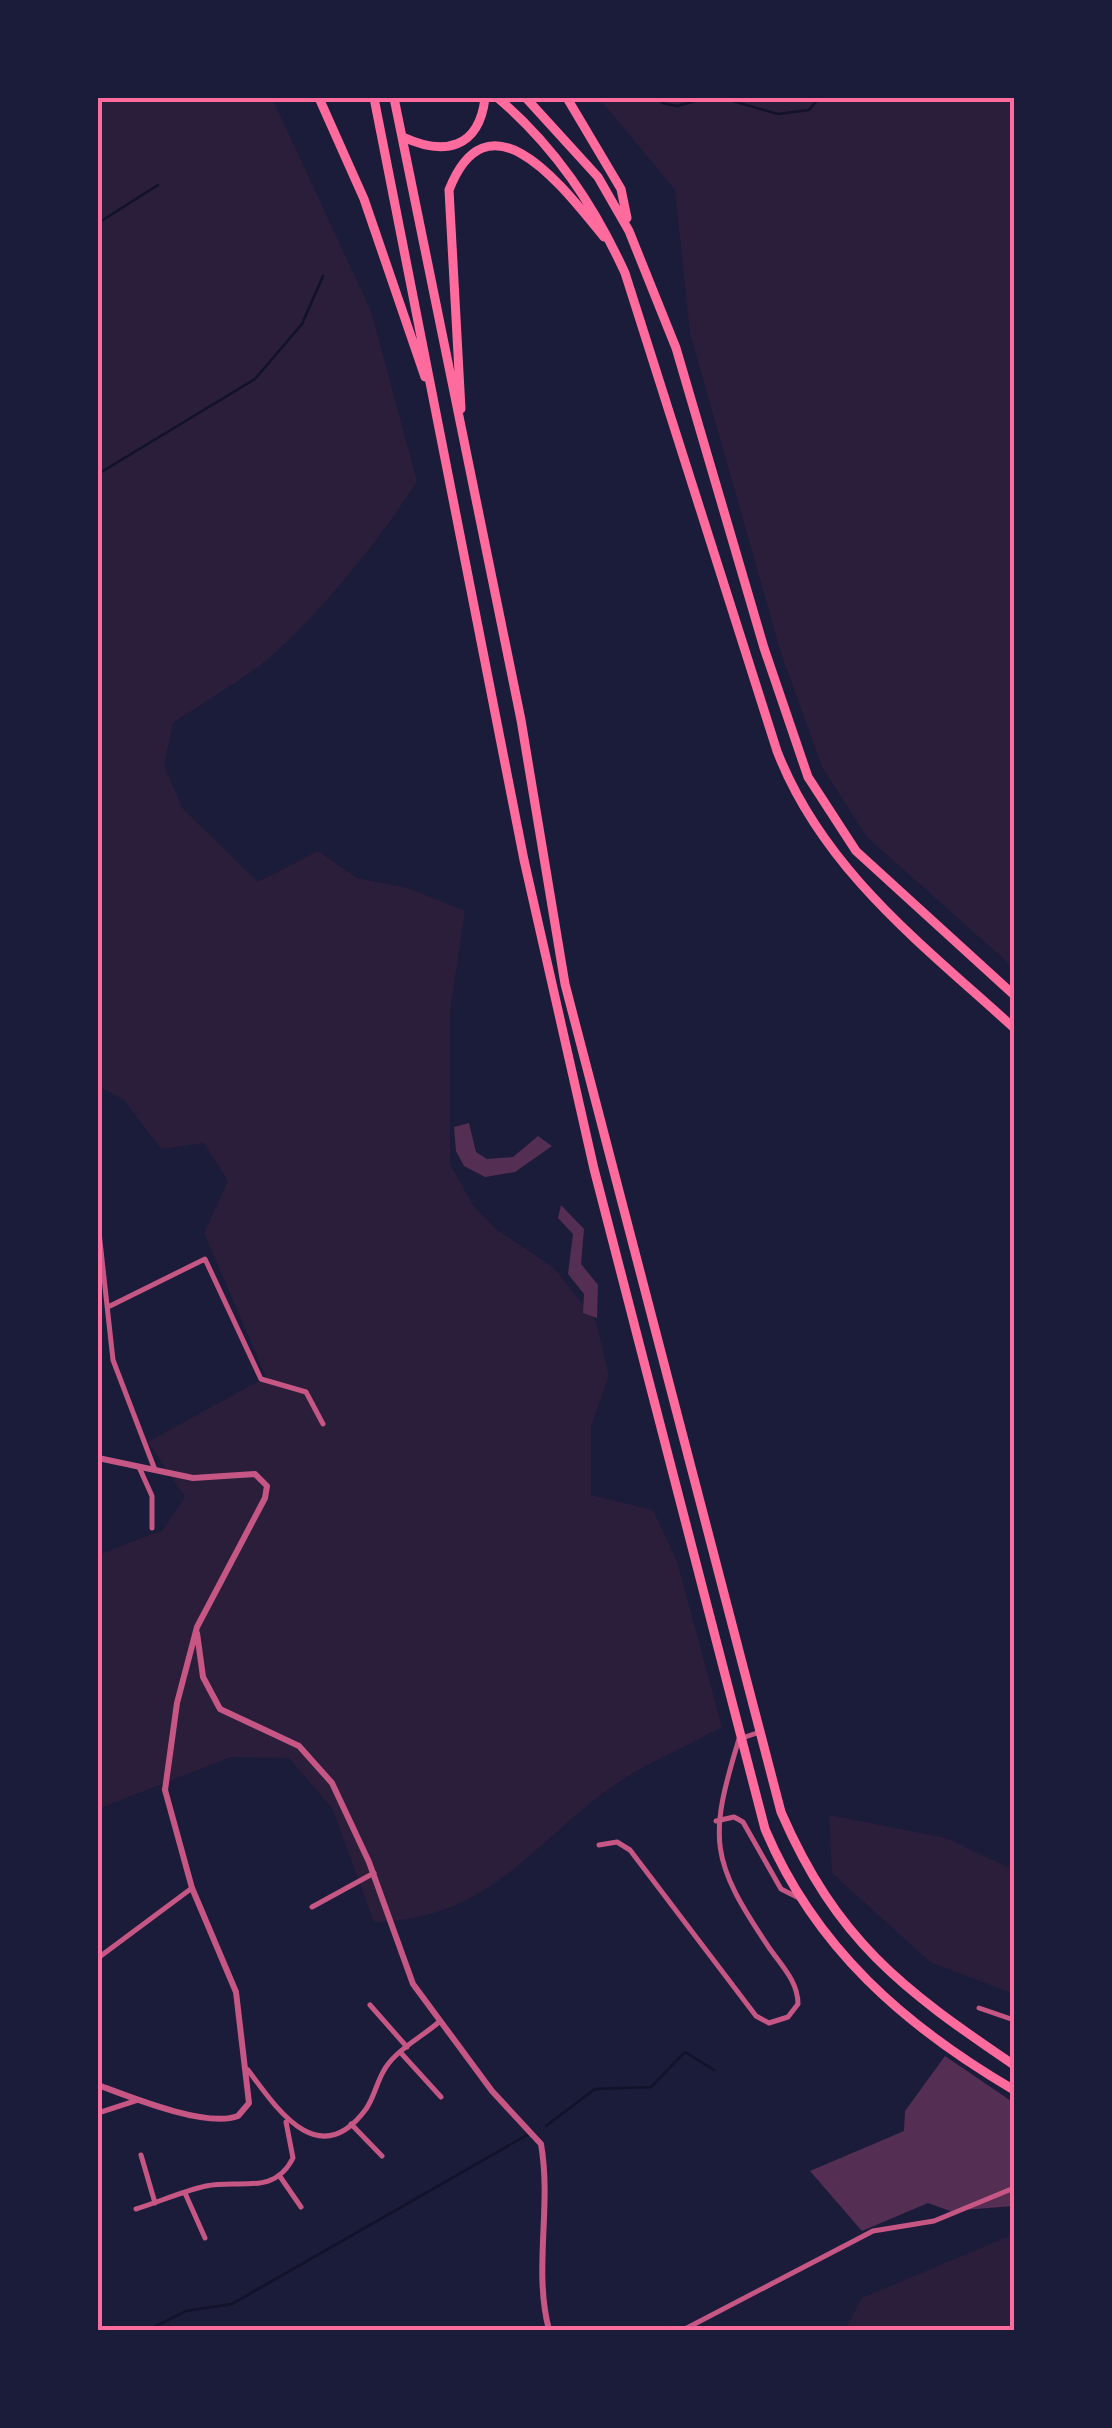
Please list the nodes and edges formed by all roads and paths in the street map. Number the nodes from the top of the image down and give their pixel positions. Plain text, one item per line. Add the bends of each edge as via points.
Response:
1 (318, 98) edge
2 (374, 98) edge
3 (394, 98) edge
4 (484, 98) edge
5 (498, 98) edge
6 (526, 98) edge
7 (567, 98) edge
8 (403, 137) junction
9 (629, 230) junction
10 (614, 249) junction
11 (433, 398) junction
12 (462, 442) junction
13 (1014, 995) edge
14 (1014, 1028) edge
15 (98, 1223) edge
16 (110, 1306) junction
17 (323, 1424) dead end
18 (98, 1459) edge
19 (139, 1467) junction
20 (155, 1470) junction
21 (152, 1528) dead end
22 (197, 1627) junction
23 (760, 1732) junction
24 (740, 1739) junction
25 (716, 1821) junction
26 (600, 1845) dead end
27 (374, 1874) junction
28 (192, 1888) junction
29 (797, 1898) junction
30 (312, 1907) dead end
31 (98, 1958) edge
32 (370, 2005) dead end
33 (979, 2008) dead end
34 (1014, 2020) edge
35 (439, 2022) junction
36 (408, 2047) junction
37 (401, 2053) junction
38 (1014, 2066) edge
39 (248, 2070) junction
40 (98, 2085) edge
41 (1014, 2090) edge
42 (441, 2097) dead end
43 (138, 2100) junction
44 (98, 2113) edge
45 (285, 2119) junction
46 (350, 2124) junction
47 (142, 2155) dead end
48 (382, 2156) dead end
49 (279, 2175) junction
50 (1014, 2188) edge
51 (186, 2193) junction
52 (155, 2203) junction
53 (301, 2207) dead end
54 (136, 2209) dead end
55 (204, 2238) dead end
56 (548, 2330) edge
57 (683, 2330) edge

1 - 11 highway via 364,199
2 - 11 highway
3 - 8 highway
4 - 8 highway via 474,130 453,147
5 - 10 highway via 563,165
6 - 9 highway via 598,177
7 - 9 highway via 620,189
8 - 12 highway
9 - 13 highway via 676,348 808,777 856,851
10 - 12 highway via 538,162 521,152 494,146 459,167 450,190
10 - 14 highway via 656,360 777,752 802,809 856,884
11 - 24 highway via 498,747 582,1117
12 - 23 highway via 542,834 564,984
15 - 16 street
16 - 17 street via 205,1259 262,1379 306,1392
16 - 20 street via 113,1360
18 - 19 street
19 - 20 street
19 - 21 street via 152,1496
20 - 22 street via 193,1478 256,1474 267,1486
22 - 27 street via 197,1657 210,1695 231,1717 280,1733 316,1763 332,1782
22 - 28 street via 165,1790
23 - 24 street
23 - 38 highway via 781,1812 821,1895 908,1992
24 - 25 street
24 - 29 highway via 765,1830
25 - 26 street via 717,1848 737,1897 794,1984 798,2004 788,2017 769,2023 756,2016 630,1850 617,1842
25 - 29 street via 743,1822 772,1876
27 - 30 street
27 - 35 street via 401,1957
28 - 31 street
28 - 39 street via 236,1992
29 - 41 highway via 856,1972 893,2006
32 - 36 street
33 - 34 street
35 - 36 street
35 - 56 street via 541,2144 540,2287
36 - 37 street
37 - 42 street
37 - 46 street
39 - 43 street via 249,2103 233,2118
39 - 45 street
40 - 43 street
43 - 44 street
45 - 46 street via 316,2136
45 - 49 street via 293,2158
46 - 48 street
47 - 52 street
49 - 51 street via 254,2186 219,2184
49 - 53 street
50 - 57 street via 934,2221 872,2230
51 - 52 street
51 - 55 street
52 - 54 street

